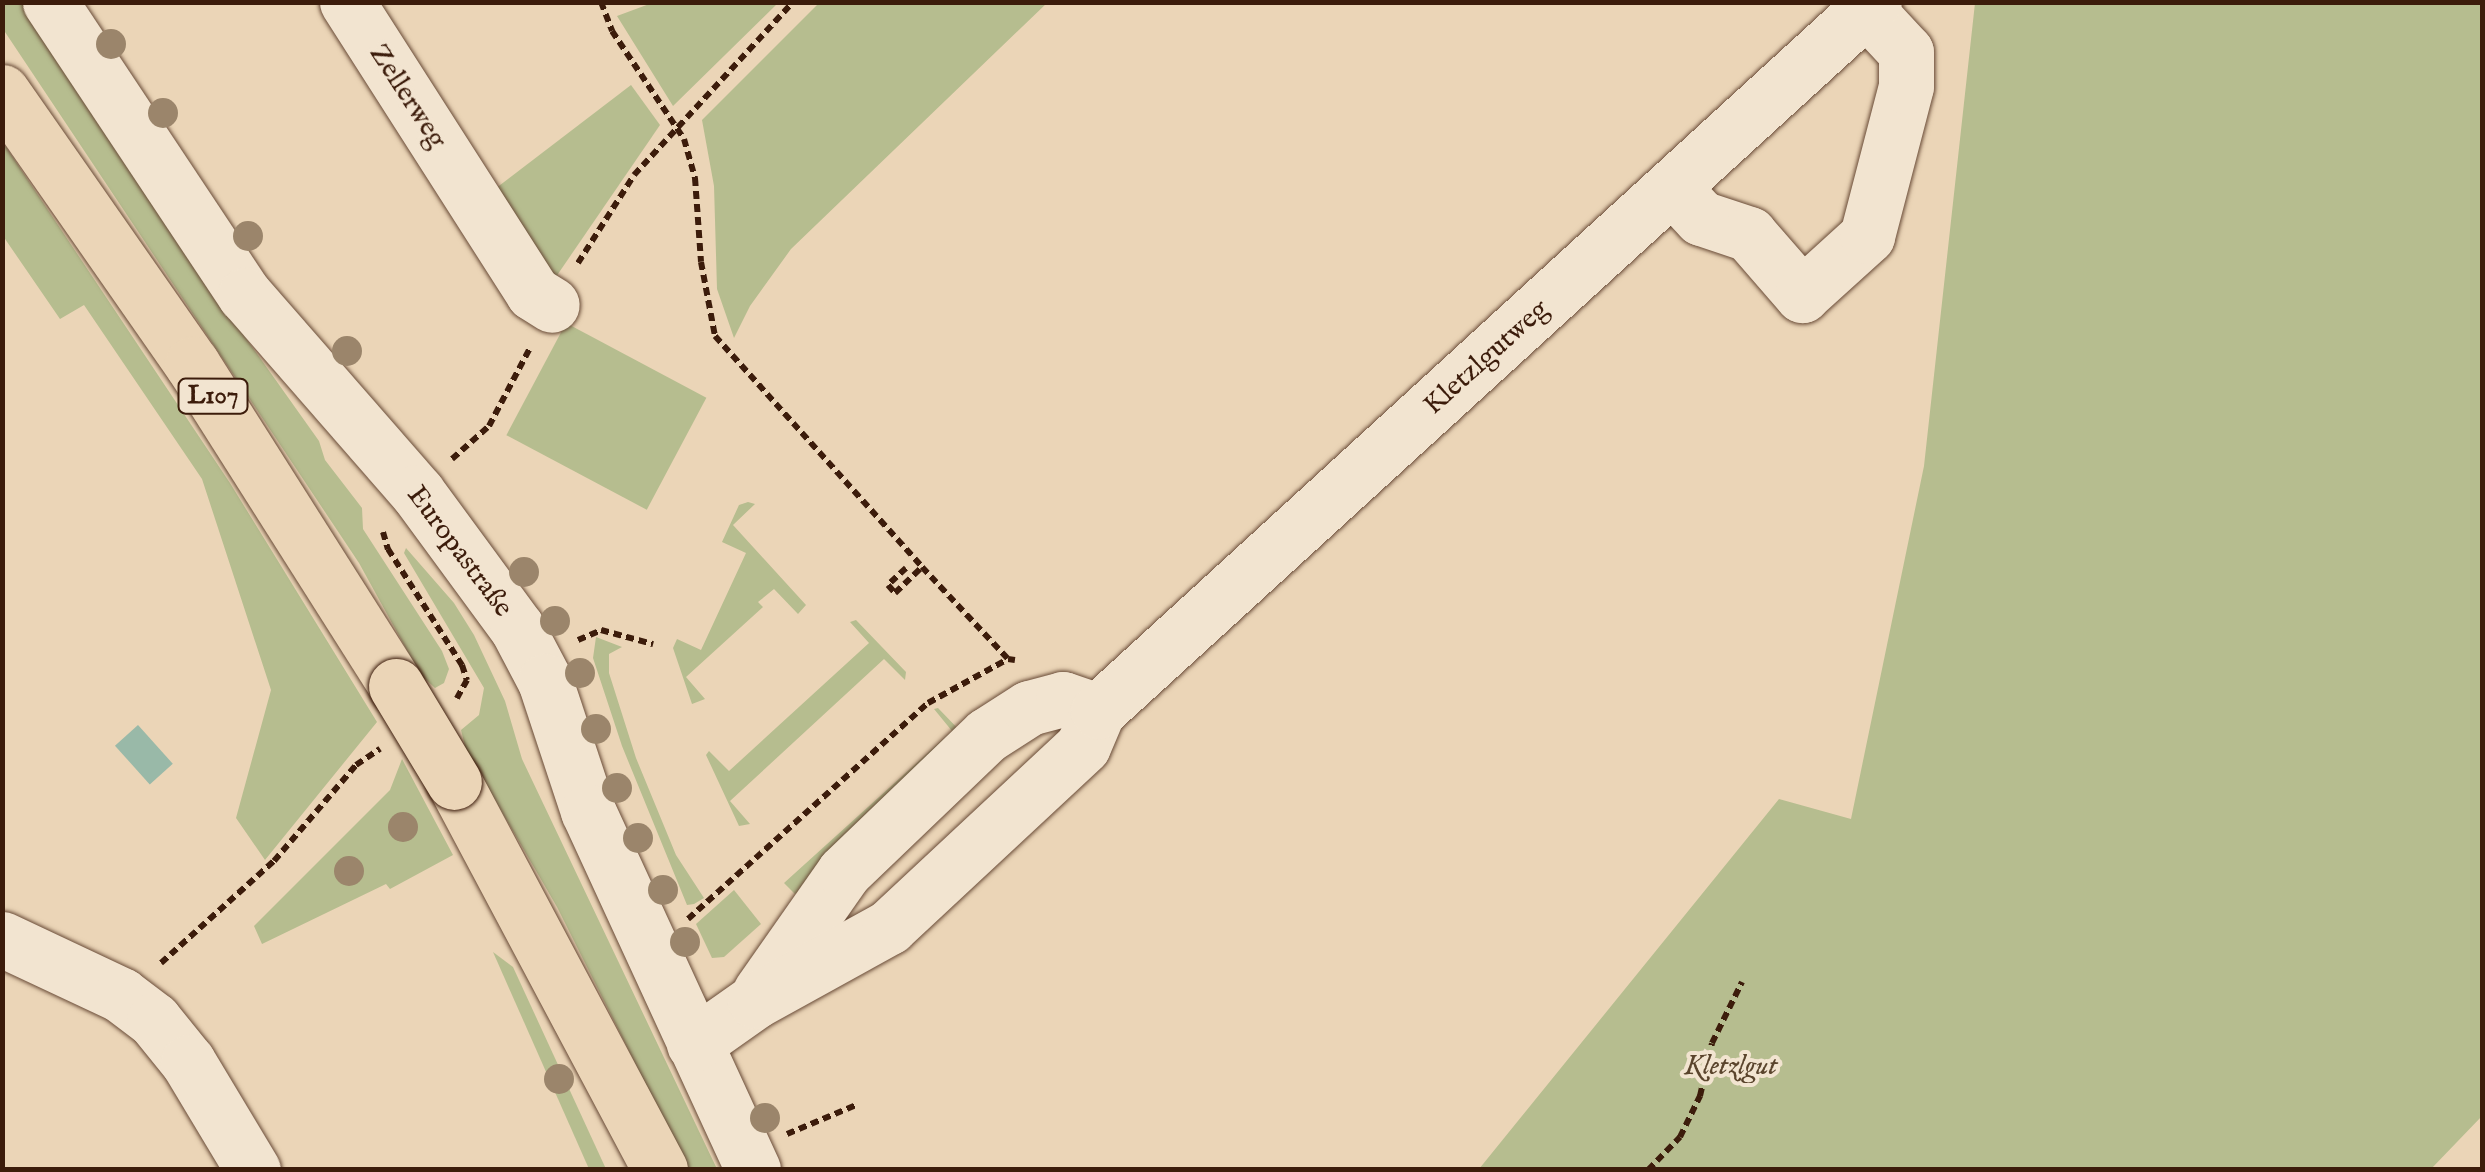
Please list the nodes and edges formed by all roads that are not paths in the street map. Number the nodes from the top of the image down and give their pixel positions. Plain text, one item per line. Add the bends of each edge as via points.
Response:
1 (50, 2) edge
2 (347, 2) edge
3 (1870, 6) edge
4 (8, 98) edge
5 (1672, 188) junction
6 (552, 305) dead end
7 (1098, 711) junction
8 (1001, 774) junction
9 (2, 939) edge
10 (755, 1001) junction
11 (694, 1044) junction
12 (620, 1098) junction
13 (767, 1153) edge
14 (252, 1170) edge
15 (643, 1170) edge
16 (660, 1170) edge

1 - 11 street, Europastraße via 245,295 417,492 516,628 545,681 588,810
2 - 6 street, Zellerweg via 533,293
3 - 5 street, Kletzlgutweg
3 - 5 street via 1906,52 1906,86 1867,236 1802,295 1748,234 1701,218
4 - 12 main road, L107, bridge via 192,364 396,686 454,782
5 - 7 street, Kletzlgutweg
7 - 8 street, Kletzlgutweg via 1083,746
7 - 8 street, Kletzlgutweg via 1063,699 1029,708
8 - 10 street, Kletzlgutweg via 844,872
8 - 10 street, Kletzlgutweg via 890,928
9 - 14 street via 121,995 154,1020 188,1062
10 - 11 street, Kletzlgutweg
11 - 13 street, Europastraße
12 - 15 main road, L107
12 - 16 main road, L107

